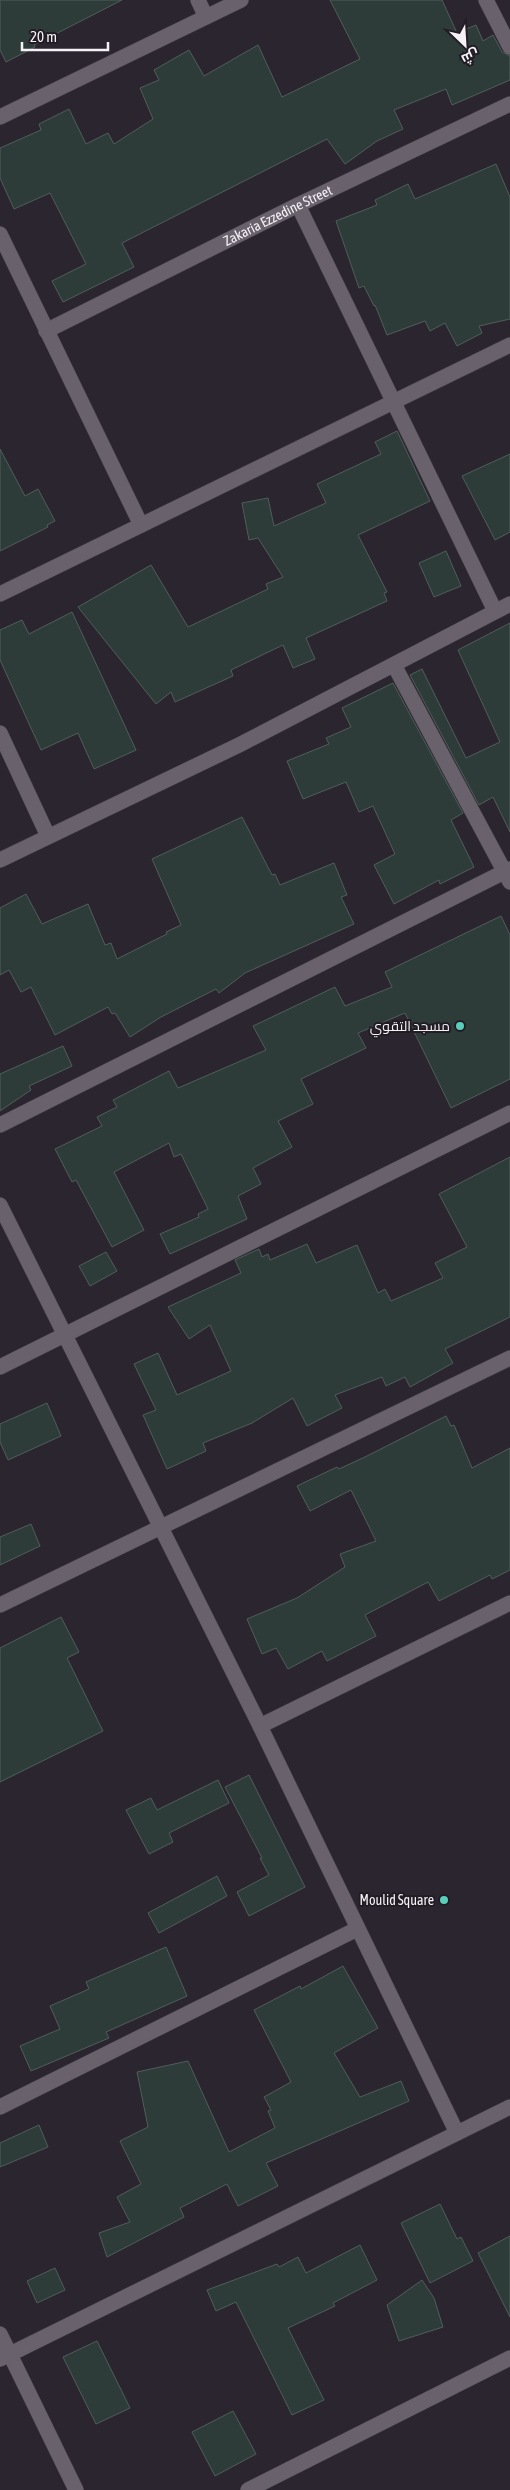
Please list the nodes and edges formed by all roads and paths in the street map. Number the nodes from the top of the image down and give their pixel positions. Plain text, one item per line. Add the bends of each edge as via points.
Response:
1 (198, 0) edge
2 (241, 0) edge
3 (486, 0) edge
4 (206, 17) junction
5 (510, 47) edge
6 (510, 104) edge
7 (0, 117) edge
8 (298, 205) junction
9 (0, 234) edge
10 (46, 331) junction
11 (510, 345) edge
12 (394, 402) junction
13 (141, 525) junction
14 (0, 594) edge
15 (510, 604) edge
16 (495, 611) junction
17 (394, 665) junction
18 (0, 733) edge
19 (48, 836) junction
20 (0, 860) edge
21 (508, 874) edge
22 (510, 1113) edge
23 (0, 1124) edge
24 (0, 1205) edge
25 (63, 1334) junction
26 (510, 1358) edge
27 (0, 1367) edge
28 (160, 1528) junction
29 (510, 1603) edge
30 (0, 1605) edge
31 (260, 1726) junction
32 (357, 1929) junction
33 (510, 2106) edge
34 (0, 2107) edge
35 (457, 2132) junction
36 (0, 2334) edge
37 (5, 2357) edge
38 (510, 2358) edge
39 (76, 2490) edge
40 (248, 2490) edge

1 - 4 street
2 - 4 street
3 - 5 street
4 - 7 street
6 - 8 street, Zakaria Ezzedine Street
8 - 10 street, Zakaria Ezzedine Street
8 - 12 street
9 - 10 street
10 - 13 street
11 - 12 street
12 - 13 street
12 - 16 street
13 - 14 street
15 - 16 street
16 - 17 street
17 - 19 street via 240,745
17 - 21 street
18 - 19 street
19 - 20 street
21 - 23 street
22 - 25 street
24 - 25 street
25 - 27 street
25 - 28 street
26 - 28 street
28 - 30 street
28 - 31 street
29 - 31 street
31 - 32 street
32 - 34 street
32 - 35 street
33 - 35 street
35 - 37 street
36 - 37 street
37 - 39 street
38 - 40 street

